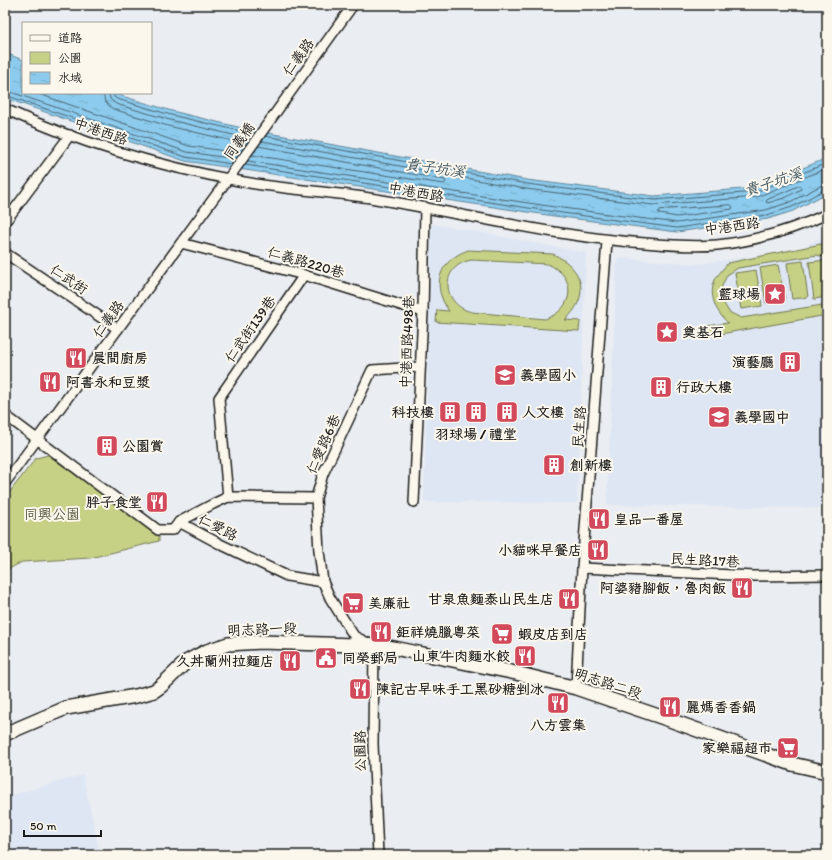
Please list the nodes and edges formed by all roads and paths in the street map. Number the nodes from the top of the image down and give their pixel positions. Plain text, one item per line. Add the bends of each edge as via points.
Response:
1 (353, 5) edge
2 (5, 109) edge
3 (267, 125) joint
4 (70, 135) junction
5 (231, 175) junction
6 (426, 207) junction
7 (827, 214) edge
8 (5, 222) edge
9 (608, 241) junction
10 (181, 243) junction
11 (5, 253) edge
12 (304, 275) junction
13 (423, 312) junction
14 (118, 329) junction
15 (420, 367) junction
16 (5, 415) edge
17 (37, 438) junction
18 (5, 483) edge
19 (228, 497) junction
20 (316, 498) junction
21 (414, 502) dead end
22 (179, 522) junction
23 (582, 568) junction
24 (827, 575) edge
25 (323, 582) junction
26 (374, 646) junction
27 (576, 688) junction
28 (5, 734) edge
29 (827, 772) edge
30 (378, 855) edge

1 - 3 street, 仁義路
2 - 4 street, 中港西路
3 - 5 street, 同義橋
4 - 5 street, 中港西路 via 121,154
4 - 8 street
5 - 6 street, 中港西路 via 244,182
5 - 10 street, 仁義路
6 - 9 street, 中港西路
6 - 13 street, 中港西路498巷
7 - 9 street, 中港西路 via 766,236 716,245
9 - 23 street, 民生路
10 - 12 street, 仁義路220巷
10 - 14 street, 仁義路
11 - 14 street, 仁武街
12 - 13 street, 仁義路220巷
12 - 19 street, 仁武街139巷 via 219,398
13 - 15 street, 中港西路498巷
14 - 17 street, 仁義路
15 - 20 street, 仁愛路6巷 via 372,370 323,474
15 - 21 street, 中港西路498巷
16 - 17 street, 仁愛路
17 - 18 street, 仁義路
17 - 22 street, 仁愛路 via 158,530 173,530
19 - 20 street
19 - 22 street
20 - 25 street, 仁愛路6巷
22 - 25 street, 仁愛路 via 287,576
23 - 24 street, 民生路17巷 via 755,576
23 - 27 street, 民生路
25 - 26 street via 354,636
26 - 27 main road, 明志路二段 via 516,673
26 - 28 main road, 明志路一段 via 257,642 228,644 186,662 154,691 66,708
26 - 30 street, 公園路 via 373,744
27 - 29 main road, 明志路二段 via 792,764

